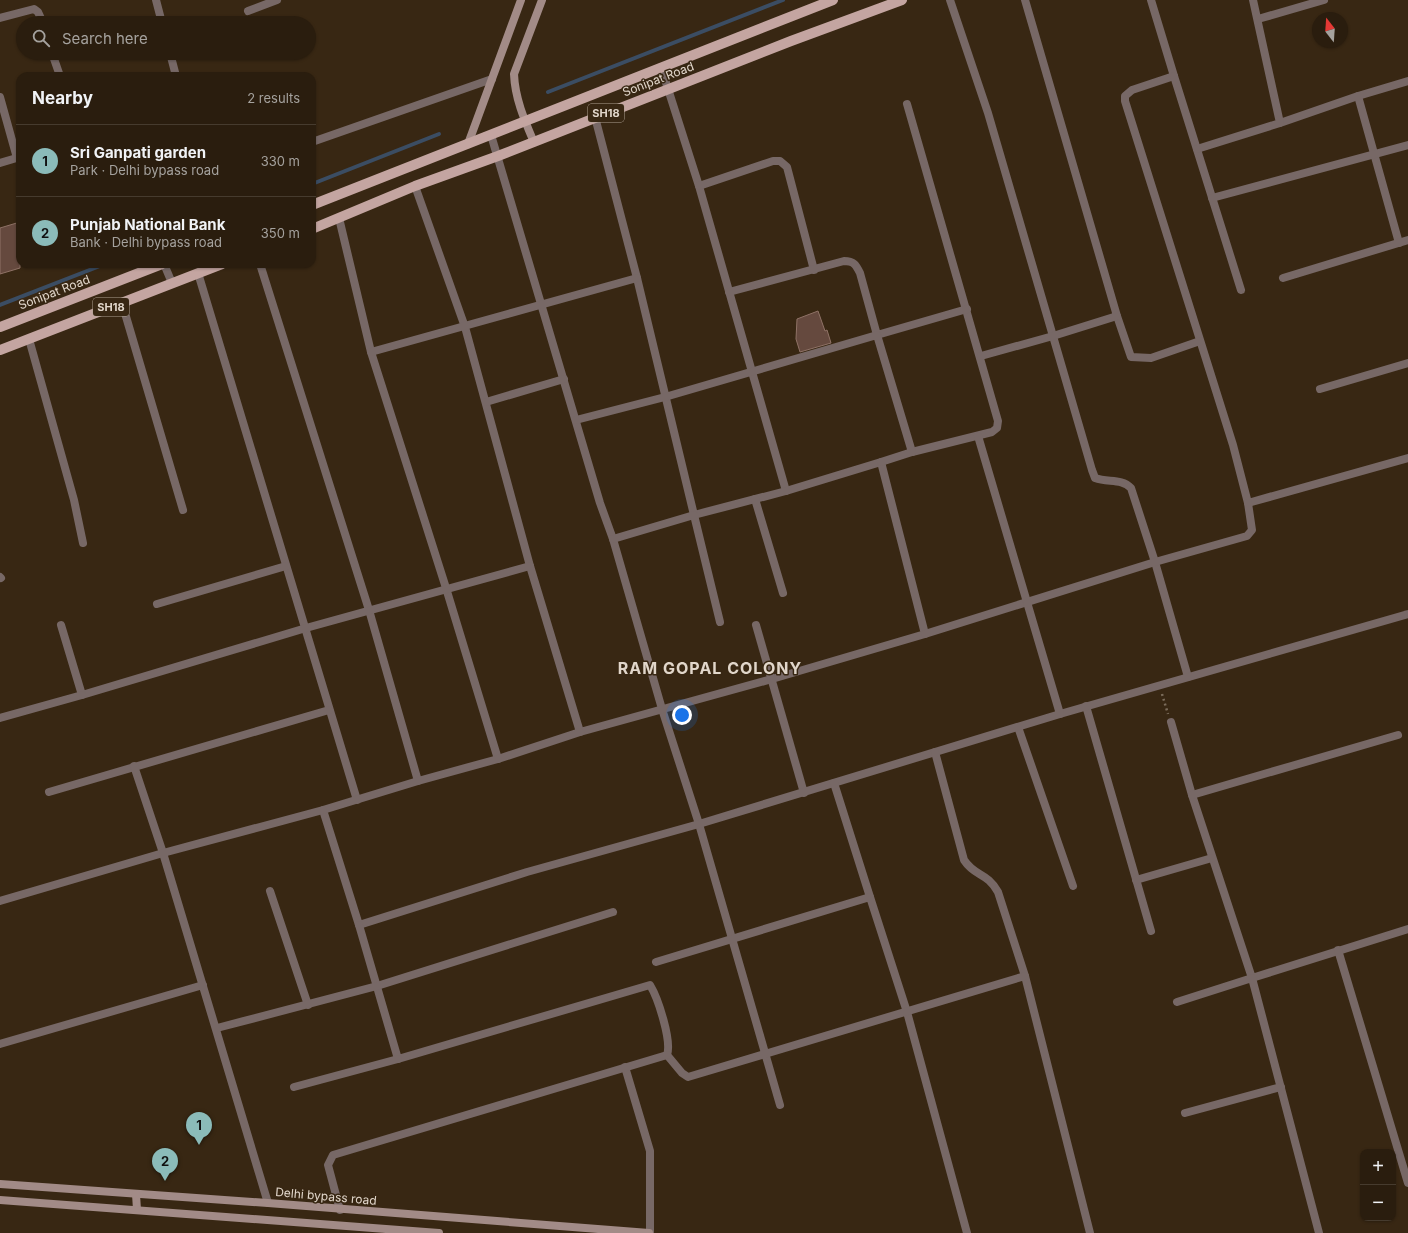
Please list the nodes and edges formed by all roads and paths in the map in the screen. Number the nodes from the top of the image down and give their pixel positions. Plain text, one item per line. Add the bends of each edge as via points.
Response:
1 (156, 0) edge
2 (277, 0) edge
3 (521, 0) edge
4 (542, 0) edge
5 (833, 0) edge
6 (902, 0) edge
7 (950, 0) edge
8 (1026, 0) edge
9 (1151, 0) edge
10 (1253, 0) edge
11 (1324, 0) edge
12 (248, 11) dead end
13 (40, 16) edge
14 (160, 16) edge
15 (0, 18) edge
16 (1258, 19) junction
17 (54, 60) edge
18 (172, 60) edge
19 (661, 68) junction
20 (59, 72) edge
21 (175, 72) edge
22 (1174, 76) junction
23 (492, 79) junction
24 (1408, 81) edge
25 (668, 89) junction
26 (0, 96) edge
27 (1358, 96) junction
28 (907, 104) dead end
29 (595, 117) junction
30 (525, 121) junction
31 (1280, 123) junction
32 (491, 135) junction
33 (533, 140) junction
34 (316, 141) edge
35 (468, 144) junction
36 (1408, 145) edge
37 (1197, 149) junction
38 (16, 150) edge
39 (1374, 154) junction
40 (498, 156) junction
41 (16, 158) edge
42 (0, 163) edge
43 (415, 186) junction
44 (699, 186) junction
45 (1212, 198) junction
46 (316, 203) edge
47 (339, 218) junction
48 (316, 227) edge
49 (1408, 240) edge
50 (1399, 243) junction
51 (153, 268) edge
52 (165, 268) edge
53 (211, 268) edge
54 (261, 268) edge
55 (814, 270) junction
56 (198, 273) junction
57 (637, 278) junction
58 (1283, 278) dead end
59 (172, 283) junction
60 (1241, 290) dead end
61 (729, 292) junction
62 (122, 303) junction
63 (542, 303) junction
64 (967, 309) junction
65 (1117, 316) junction
66 (0, 327) edge
67 (465, 327) junction
68 (877, 335) junction
69 (1053, 336) junction
70 (29, 338) junction
71 (1200, 341) junction
72 (0, 350) edge
73 (371, 352) junction
74 (980, 356) junction
75 (1408, 363) edge
76 (752, 371) junction
77 (564, 379) junction
78 (1320, 389) dead end
79 (664, 397) junction
80 (486, 402) junction
81 (576, 420) junction
82 (978, 436) junction
83 (912, 452) junction
84 (1408, 458) edge
85 (881, 462) junction
86 (786, 491) junction
87 (755, 499) junction
88 (1248, 503) junction
89 (183, 510) dead end
90 (694, 515) junction
91 (613, 539) junction
92 (83, 543) dead end
93 (1155, 562) junction
94 (286, 566) junction
95 (530, 566) junction
96 (446, 588) junction
97 (783, 593) dead end
98 (1027, 602) junction
99 (157, 604) dead end
100 (369, 610) junction
101 (1408, 614) edge
102 (720, 622) dead end
103 (61, 625) dead end
104 (756, 625) dead end
105 (306, 628) junction
106 (925, 634) junction
107 (1188, 677) junction
108 (772, 679) junction
109 (1160, 685) junction
110 (82, 696) junction
111 (1086, 706) junction
112 (662, 709) junction
113 (329, 710) junction
114 (1060, 714) junction
115 (0, 718) edge
116 (1171, 722) joint
117 (1018, 727) junction
118 (580, 732) junction
119 (1398, 735) dead end
120 (935, 752) junction
121 (498, 759) junction
122 (134, 766) junction
123 (418, 780) junction
124 (834, 783) junction
125 (49, 792) dead end
126 (804, 793) junction
127 (1192, 795) junction
128 (357, 800) junction
129 (323, 810) junction
130 (699, 824) junction
131 (163, 853) junction
132 (1212, 858) junction
133 (1136, 880) junction
134 (1072, 886) dead end
135 (270, 891) dead end
136 (870, 897) junction
137 (0, 901) edge
138 (613, 912) dead end
139 (359, 925) junction
140 (1408, 930) edge
141 (1151, 931) dead end
142 (732, 938) junction
143 (1338, 950) junction
144 (656, 962) dead end
145 (1025, 976) junction
146 (1252, 978) junction
147 (204, 985) junction
148 (377, 986) junction
149 (1177, 1002) dead end
150 (308, 1006) junction
151 (906, 1012) junction
152 (217, 1028) junction
153 (0, 1044) edge
154 (766, 1054) junction
155 (667, 1055) junction
156 (398, 1059) junction
157 (625, 1067) junction
158 (294, 1087) dead end
159 (1281, 1087) junction
160 (780, 1105) dead end
161 (1185, 1113) dead end
162 (1408, 1182) edge
163 (0, 1184) edge
164 (136, 1194) junction
165 (0, 1200) edge
166 (268, 1203) junction
167 (137, 1210) junction
168 (340, 1210) junction
169 (594, 1231) edge
170 (439, 1233) edge
171 (650, 1233) edge
172 (966, 1233) edge
173 (1090, 1233) edge
174 (1319, 1233) edge

1 - 14 street
2 - 12 street
3 - 23 main road
4 - 30 main road via 514,74
5 - 19 main road, Sonipat Road / SH18
6 - 25 main road, Sonipat Road / SH18
7 - 69 street via 988,113
8 - 65 street
9 - 22 street
10 - 16 street
11 - 16 street
13 - 15 street via 34,9
16 - 31 street
17 - 20 street
18 - 21 street
19 - 25 street
19 - 30 main road, Sonipat Road / SH18
22 - 37 street
22 - 71 street via 1132,90 1125,96 1125,101
23 - 34 street
23 - 35 main road
24 - 27 street
25 - 29 main road, Sonipat Road / SH18
25 - 44 street
26 - 38 street
27 - 31 street
27 - 39 street
28 - 64 street
29 - 33 main road, Sonipat Road / SH18
29 - 57 street
30 - 32 main road, Sonipat Road / SH18
30 - 33 main road
31 - 37 street
32 - 35 main road, Sonipat Road / SH18
32 - 40 street
33 - 40 main road, Sonipat Road / SH18
35 - 46 main road, Sonipat Road / SH18
36 - 39 street
37 - 45 street
39 - 45 street
39 - 50 street
40 - 43 main road, Sonipat Road / SH18
40 - 63 street
41 - 42 street
43 - 47 main road, Sonipat Road / SH18
43 - 67 street
44 - 55 street via 773,161 780,161 787,167
44 - 61 street
45 - 60 street
47 - 48 main road, Sonipat Road / SH18
47 - 73 street
49 - 50 street
50 - 58 street
51 - 66 main road, Sonipat Road / SH18
52 - 59 street
53 - 56 main road, SH18
54 - 100 street
55 - 61 street
55 - 68 street via 844,261 851,261 857,265
56 - 59 main road, SH18
56 - 94 street
57 - 63 street
57 - 79 street
59 - 62 main road, SH18
61 - 76 street
62 - 70 main road, SH18
62 - 89 street
63 - 67 street
63 - 77 street
64 - 68 street
64 - 74 street
65 - 69 street
65 - 71 street via 1131,357 1151,358
67 - 73 street
67 - 80 street
68 - 76 street
68 - 83 street
69 - 74 street
69 - 93 street via 1095,478 1104,482 1121,481 1131,488
70 - 72 main road, SH18
70 - 92 street via 74,500
71 - 88 street via 1233,445
73 - 96 street
74 - 82 street via 998,422 997,428 992,432
75 - 78 street
76 - 79 street
76 - 86 street
77 - 80 street
77 - 81 street
79 - 81 street
79 - 90 street
80 - 95 street
81 - 91 street
82 - 83 street
82 - 98 street
83 - 85 street
84 - 88 street
85 - 86 street
85 - 106 street
86 - 87 street
87 - 90 street
87 - 97 street
88 - 93 street via 1252,530 1247,536
90 - 91 street
90 - 102 street
91 - 112 street
93 - 98 street
93 - 107 street
94 - 99 street
94 - 105 street
95 - 96 street
95 - 118 street
96 - 100 street
96 - 121 street
98 - 106 street
98 - 114 street
100 - 105 street
100 - 123 street
101 - 107 street
103 - 110 street
104 - 108 street
105 - 110 street
105 - 113 street
106 - 108 street
107 - 109 street
108 - 112 street
108 - 126 street
109 - 111 street
109 - 116 path
110 - 115 street
111 - 114 street
111 - 133 street
112 - 118 street
112 - 130 street
113 - 122 street
113 - 128 street
114 - 117 street
116 - 127 street
117 - 120 street
117 - 134 street
118 - 121 street
119 - 127 street
120 - 124 street
120 - 145 street via 964,860 975,871 991,880 998,892
121 - 123 street
122 - 125 street
122 - 131 street
123 - 128 street
124 - 126 street
124 - 136 street
126 - 130 street
127 - 132 street
128 - 129 street
129 - 131 street
129 - 139 street
130 - 139 street via 528,872
130 - 142 street
131 - 137 street
131 - 147 street
132 - 133 street
132 - 146 street
133 - 141 street
135 - 150 street
136 - 142 street
136 - 151 street
138 - 148 street
139 - 148 street
140 - 143 street
142 - 144 street
142 - 154 street
143 - 146 street
143 - 162 street
145 - 151 street
145 - 173 street
146 - 149 street
146 - 159 street
147 - 152 street
147 - 153 street
148 - 150 street
148 - 156 street
150 - 152 street
151 - 154 street
151 - 172 street
152 - 166 street
154 - 155 street via 688,1077
154 - 160 street
155 - 156 street via 670,1048 668,1039 655,993 650,985
155 - 157 street
156 - 158 street
157 - 168 street via 333,1155 328,1165
157 - 171 street via 650,1151
159 - 161 street
159 - 174 street
163 - 164 main road, Delhi bypass road
164 - 166 main road, Delhi bypass road
164 - 167 main road
165 - 167 main road
166 - 168 main road, Delhi bypass road
167 - 170 main road
168 - 169 main road, Delhi bypass road
169 - 171 main road, Delhi bypass road

